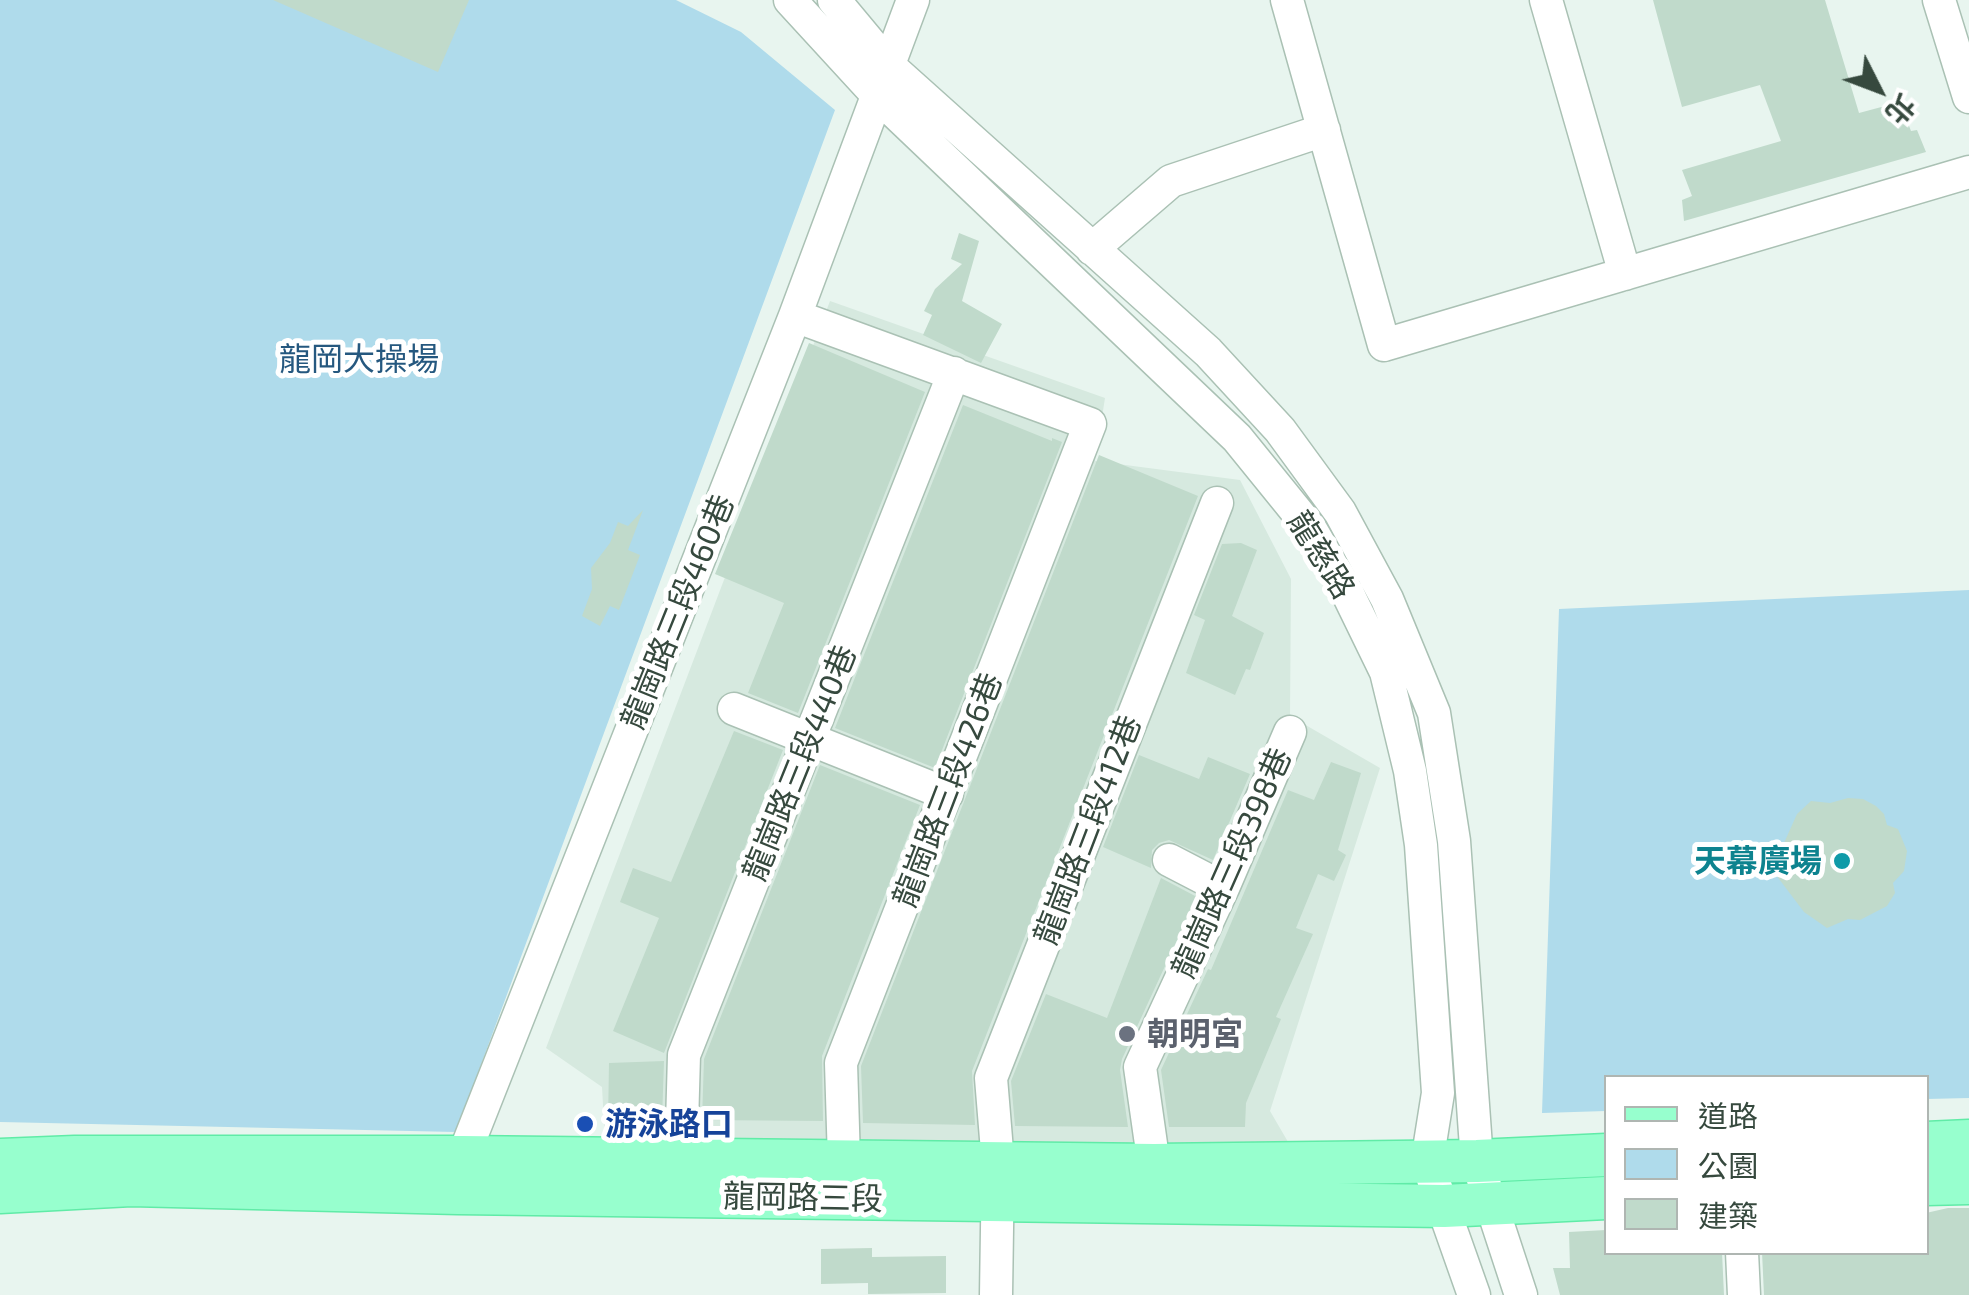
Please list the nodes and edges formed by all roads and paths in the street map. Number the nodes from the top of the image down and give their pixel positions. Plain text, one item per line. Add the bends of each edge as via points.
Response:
1 (790, 0) edge
2 (834, 0) edge
3 (914, 0) edge
4 (1288, 0) edge
5 (1546, 0) edge
6 (1940, 0) edge
7 (888, 66) junction
8 (880, 98) junction
9 (1969, 98) edge
10 (1324, 130) junction
11 (1969, 172) edge
12 (1092, 249) junction
13 (1625, 274) junction
14 (795, 316) junction
15 (954, 373) junction
16 (1217, 502) dead end
17 (734, 710) dead end
18 (1290, 732) dead end
19 (810, 740) junction
20 (947, 794) junction
21 (1169, 860) dead end
22 (1223, 888) junction
23 (1969, 1141) edge
24 (1929, 1143) edge
25 (1604, 1155) edge
26 (0, 1160) edge
27 (680, 1160) junction
28 (844, 1161) junction
29 (1478, 1161) junction
30 (1427, 1162) junction
31 (1154, 1166) junction
32 (460, 1175) junction
33 (998, 1182) junction
34 (1969, 1183) edge
35 (1929, 1184) edge
36 (0, 1192) edge
37 (1604, 1198) edge
38 (1493, 1205) junction
39 (1444, 1206) junction
40 (1742, 1255) edge
41 (996, 1295) edge
42 (1474, 1295) edge
43 (1522, 1295) edge
44 (1744, 1295) edge

1 - 8 street, 龍慈路
2 - 7 street, 龍慈路
3 - 7 street, 龍崗路三段460巷
4 - 10 street
5 - 13 street
6 - 9 street
7 - 8 street, 龍崗路三段460巷
7 - 12 street, 龍慈路
8 - 14 street, 龍崗路三段460巷
8 - 30 street, 龍慈路 via 1237,438 1310,528 1348,594 1386,672 1421,845 1438,1093
10 - 12 street via 1171,181
10 - 13 street via 1384,345
11 - 13 street
12 - 29 street, 龍慈路 via 1208,352 1280,430 1340,512 1387,599 1434,713 1454,842
14 - 15 street
14 - 32 street, 龍崗路三段460巷
15 - 19 street, 龍崗路三段440巷
15 - 20 street, 龍崗路三段426巷 via 1090,424
16 - 33 street, 龍崗路三段412巷 via 991,1078
17 - 19 street
18 - 22 street, 龍崗路三段398巷
19 - 20 street
19 - 27 street, 龍崗路三段440巷 via 684,1056
20 - 28 street, 龍崗路三段426巷 via 841,1063
21 - 22 street
22 - 31 street, 龍崗路三段398巷 via 1140,1067
23 - 24 main road
25 - 29 main road, 龍岡路三段
26 - 32 main road, 龍岡路三段 via 75,1157
27 - 28 main road, 龍岡路三段
27 - 32 main road, 龍岡路三段
28 - 33 main road, 龍岡路三段
29 - 30 main road, 龍岡路三段
29 - 38 street, 龍慈路
30 - 31 main road, 龍岡路三段
30 - 39 street
31 - 33 main road, 龍岡路三段
32 - 33 main road, 龍岡路三段
32 - 36 main road, 龍岡路三段
33 - 39 main road, 龍岡路三段
33 - 41 street, 龍崗路三段412巷
34 - 35 main road
37 - 38 main road, 龍岡路三段
38 - 39 main road, 龍岡路三段
38 - 43 street, 龍慈路
39 - 42 street
40 - 44 street

